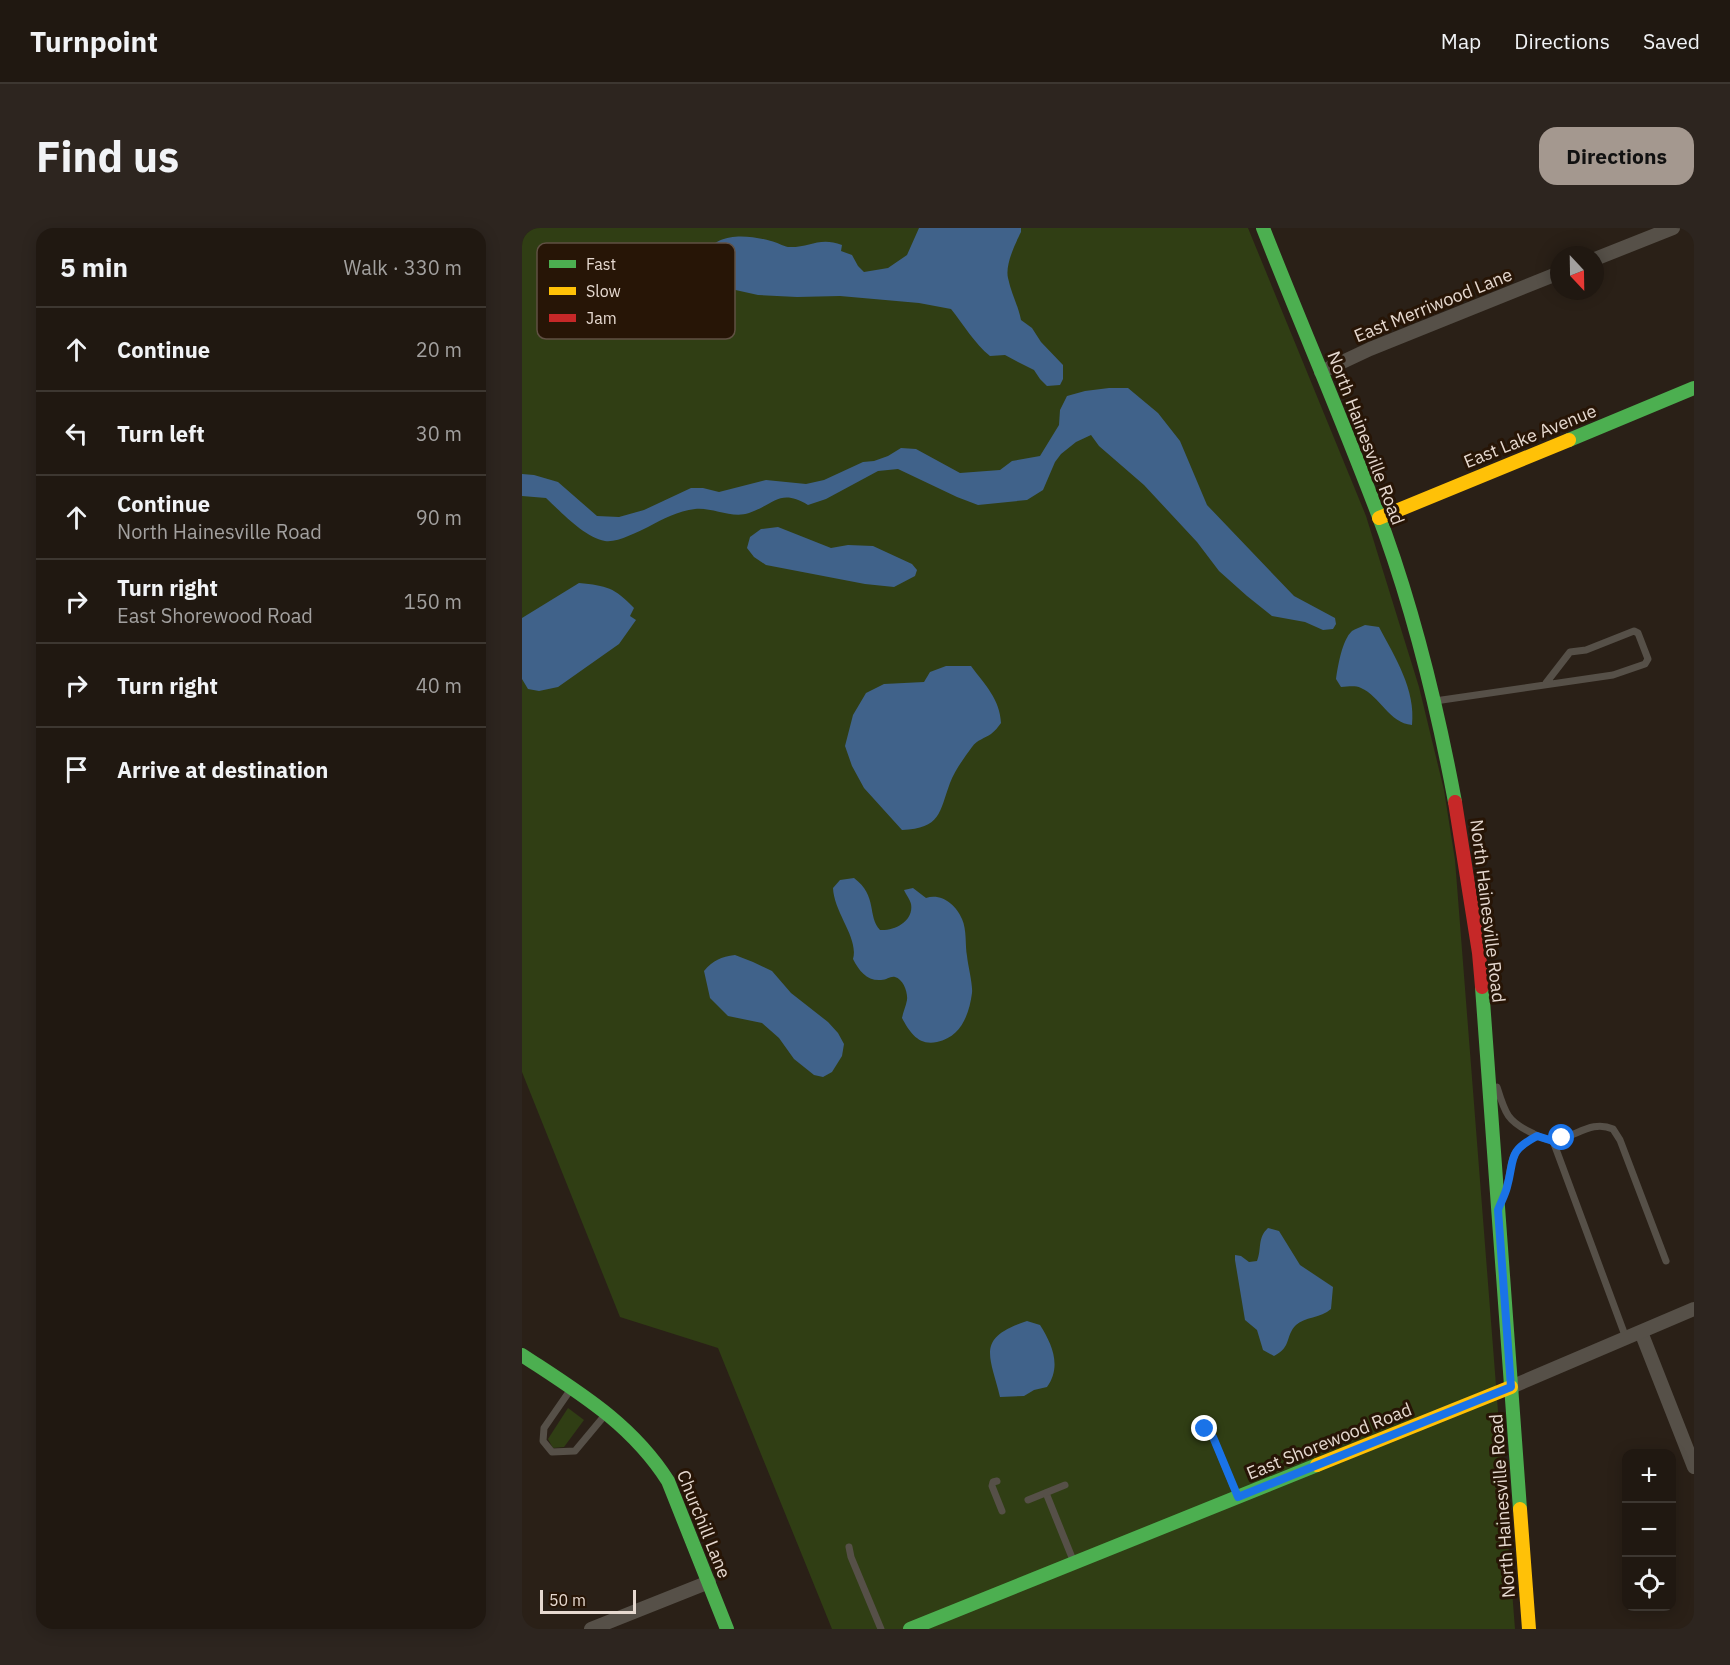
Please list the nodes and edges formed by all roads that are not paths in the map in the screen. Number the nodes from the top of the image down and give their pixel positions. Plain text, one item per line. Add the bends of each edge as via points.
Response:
1 (1263, 228) edge
2 (1673, 228) edge
3 (1604, 255) edge
4 (1550, 277) edge
5 (1321, 372) junction
6 (1694, 388) edge
7 (1379, 518) junction
8 (1546, 683) junction
9 (1433, 701) junction
10 (1486, 1057) junction
11 (1537, 1136) junction
12 (1553, 1141) junction
13 (1498, 1210) junction
14 (1666, 1261) dead end
15 (1694, 1309) edge
16 (1641, 1332) junction
17 (1626, 1338) junction
18 (522, 1355) edge
19 (1511, 1387) junction
20 (571, 1389) junction
21 (607, 1413) junction
22 (1205, 1429) dead end
23 (1694, 1467) edge
24 (997, 1481) dead end
25 (1065, 1485) dead end
26 (1046, 1493) junction
27 (1238, 1497) junction
28 (1028, 1500) dead end
29 (1002, 1511) dead end
30 (849, 1547) dead end
31 (1074, 1563) junction
32 (709, 1582) junction
33 (591, 1629) edge
34 (727, 1629) edge
35 (880, 1629) edge
36 (910, 1629) edge
37 (1529, 1629) edge

1 - 5 main road, North Hainesville Road
2 - 3 street
4 - 5 street, East Merriwood Lane
5 - 7 main road, North Hainesville Road
6 - 7 main road, East Lake Avenue
7 - 9 main road, North Hainesville Road via 1418,639
8 - 8 lane via 1613,675 1645,664 1648,660 1638,633 1634,631 1586,650 1570,652
8 - 9 lane
9 - 10 main road, North Hainesville Road via 1465,855 1479,953
10 - 11 lane via 1506,1114 1514,1124
10 - 13 main road, North Hainesville Road
11 - 12 lane
11 - 13 lane via 1518,1147
12 - 14 lane via 1594,1127 1613,1129
12 - 17 lane
13 - 19 main road, North Hainesville Road
15 - 16 street, East Shorewood Road
16 - 17 street, East Shorewood Road
16 - 23 street
17 - 19 street, East Shorewood Road
18 - 20 main road, Churchill Lane
19 - 27 main road, East Shorewood Road
19 - 37 main road, North Hainesville Road
20 - 21 main road, Churchill Lane
20 - 21 lane via 544,1428 543,1441 552,1452 575,1451
21 - 32 main road, Churchill Lane via 657,1461 669,1481
22 - 27 lane via 1213,1437
24 - 29 lane via 992,1485
25 - 26 lane
26 - 28 lane
26 - 31 lane
27 - 31 main road, East Shorewood Road
30 - 35 lane
31 - 36 main road, East Shorewood Road
32 - 33 street
32 - 34 main road, Churchill Lane

